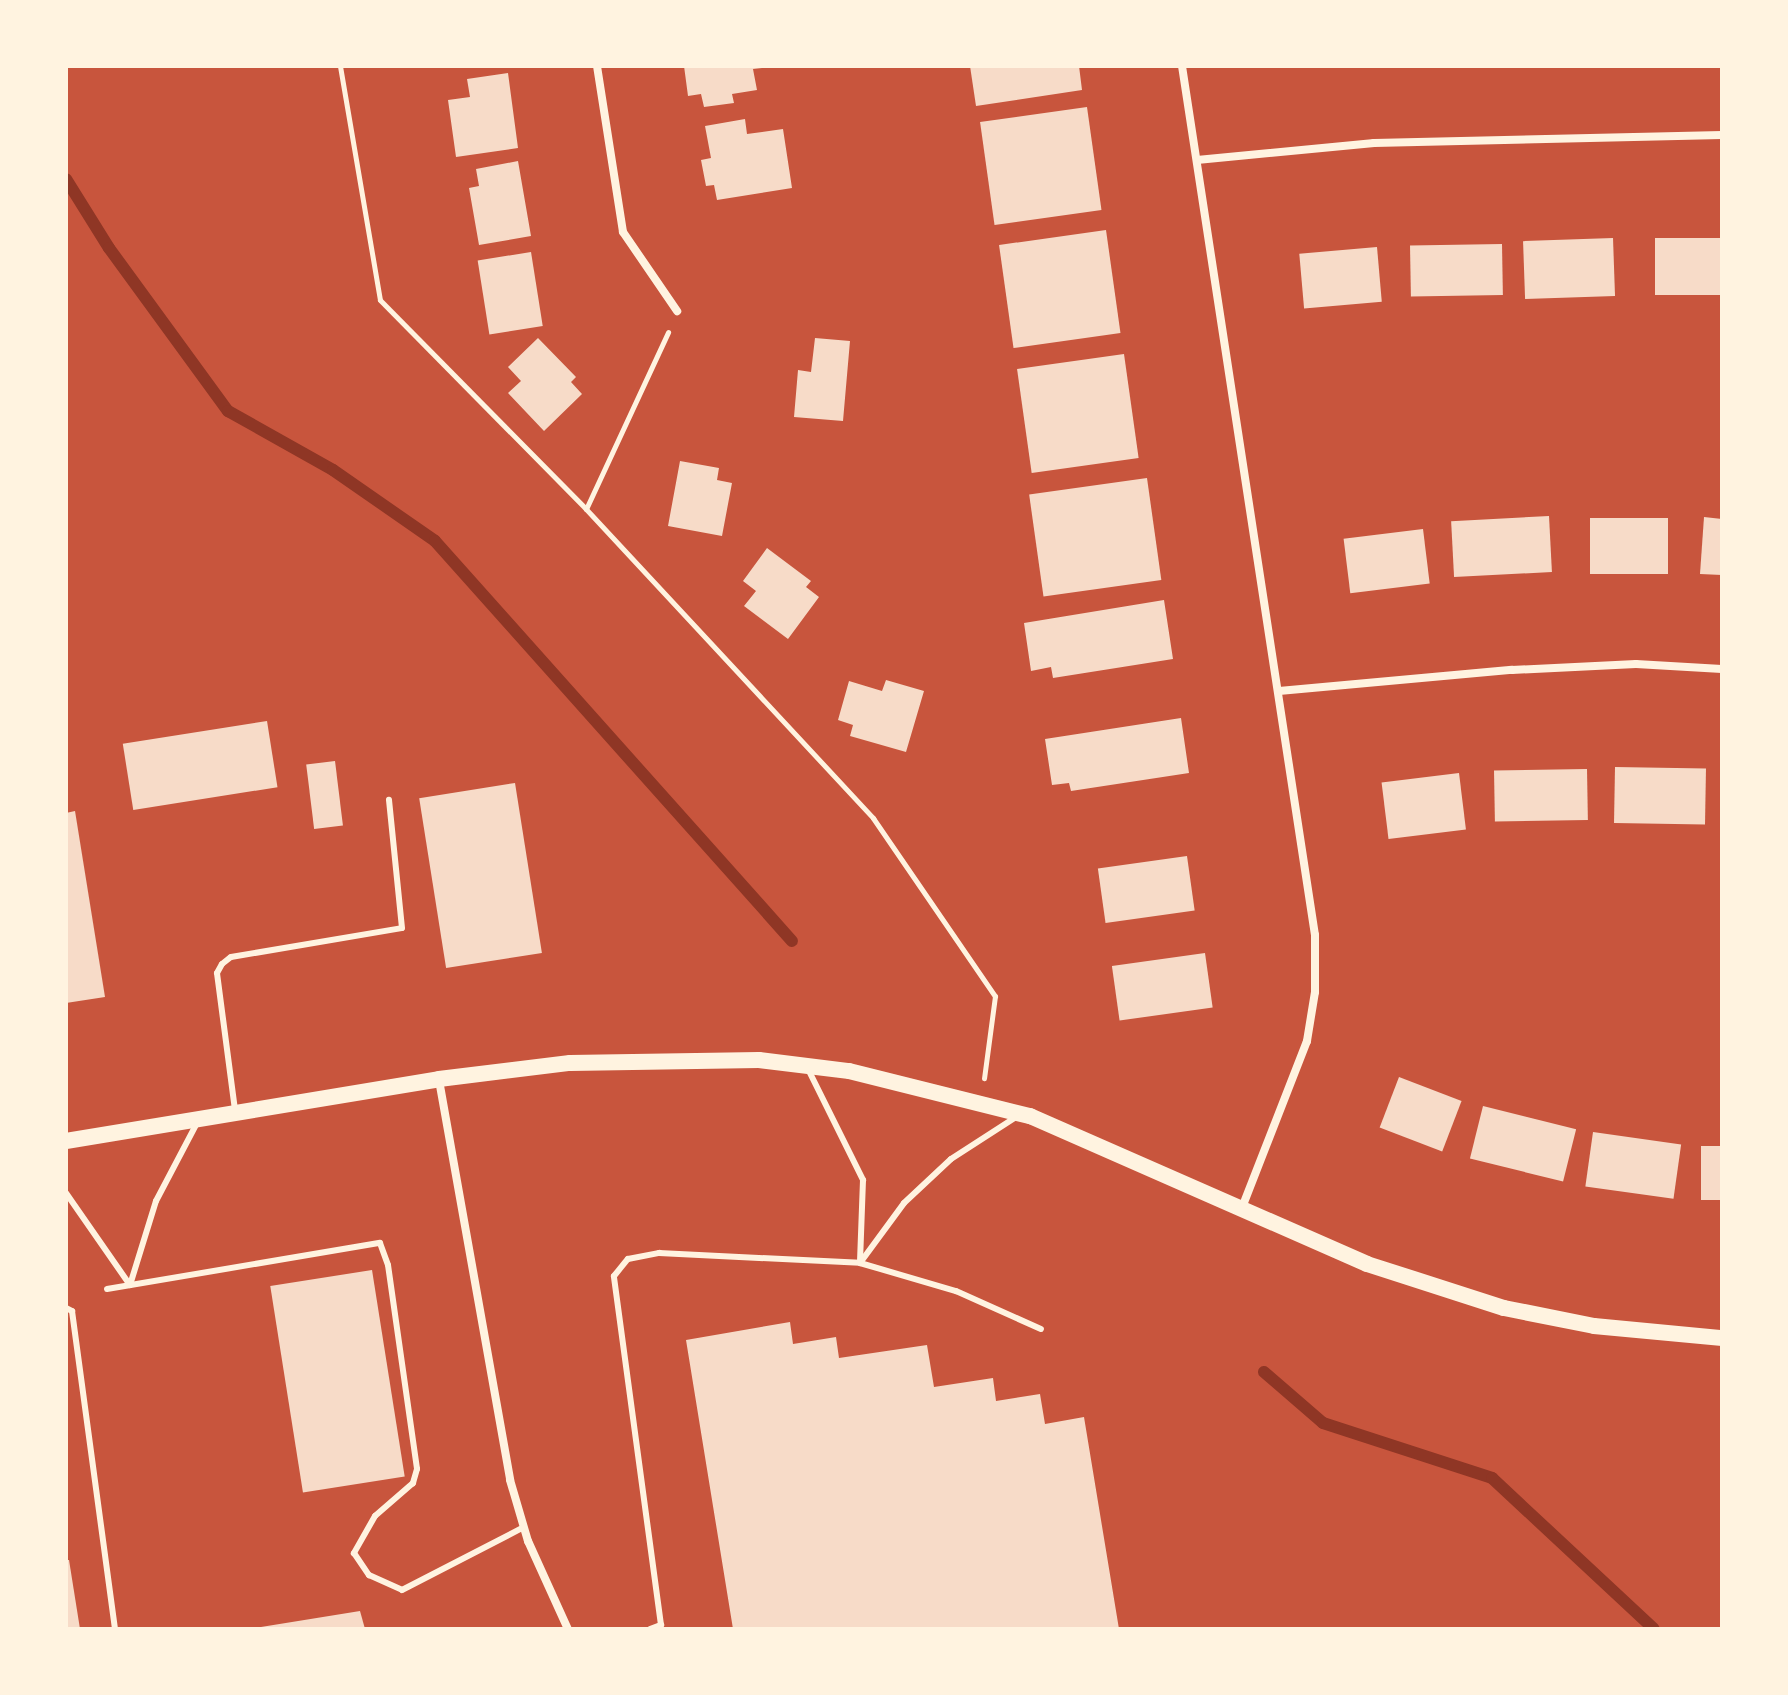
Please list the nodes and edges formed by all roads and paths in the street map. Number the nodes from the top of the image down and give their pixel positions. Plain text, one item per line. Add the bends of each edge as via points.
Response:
1 (340, 66) edge
2 (597, 66) edge
3 (1182, 66) edge
4 (1722, 135) edge
5 (1197, 160) junction
6 (677, 311) joint
7 (586, 509) junction
8 (1722, 669) edge
9 (1279, 691) junction
10 (389, 800) dead end
11 (806, 1066) junction
12 (439, 1079) junction
13 (981, 1102) junction
14 (236, 1113) junction
15 (1020, 1114) junction
16 (199, 1120) junction
17 (66, 1141) edge
18 (66, 1193) edge
19 (1242, 1209) junction
20 (860, 1263) junction
21 (130, 1285) junction
22 (107, 1289) dead end
23 (66, 1308) edge
24 (1041, 1329) dead end
25 (1722, 1338) edge
26 (524, 1527) junction
27 (663, 1627) edge
28 (115, 1629) edge
29 (568, 1629) edge
30 (650, 1629) edge

1 - 7 path via 380,300
2 - 6 street via 623,232
3 - 5 street
4 - 5 street via 1374,143
5 - 9 street
6 - 7 path
7 - 13 path via 873,818 995,996
8 - 9 street via 1636,664 1527,669
9 - 19 street via 1315,935 1315,992 1307,1041 1288,1099
10 - 14 lane via 402,928 231,957 217,973
11 - 12 main road via 666,1058
11 - 13 main road
11 - 20 lane via 863,1180
12 - 14 main road
12 - 26 street via 510,1480
13 - 15 main road
14 - 16 main road
15 - 19 main road
15 - 20 lane via 951,1159 913,1194
16 - 17 main road
16 - 21 lane via 156,1201
18 - 21 lane
19 - 25 main road via 1367,1264 1504,1308 1594,1326
20 - 24 lane via 956,1291
20 - 27 lane via 659,1253 628,1259 614,1276
21 - 22 lane
21 - 26 lane via 380,1243 388,1265 417,1469 413,1483 375,1516 354,1553 369,1575 402,1590
23 - 28 lane via 72,1311
26 - 29 street
27 - 30 lane

